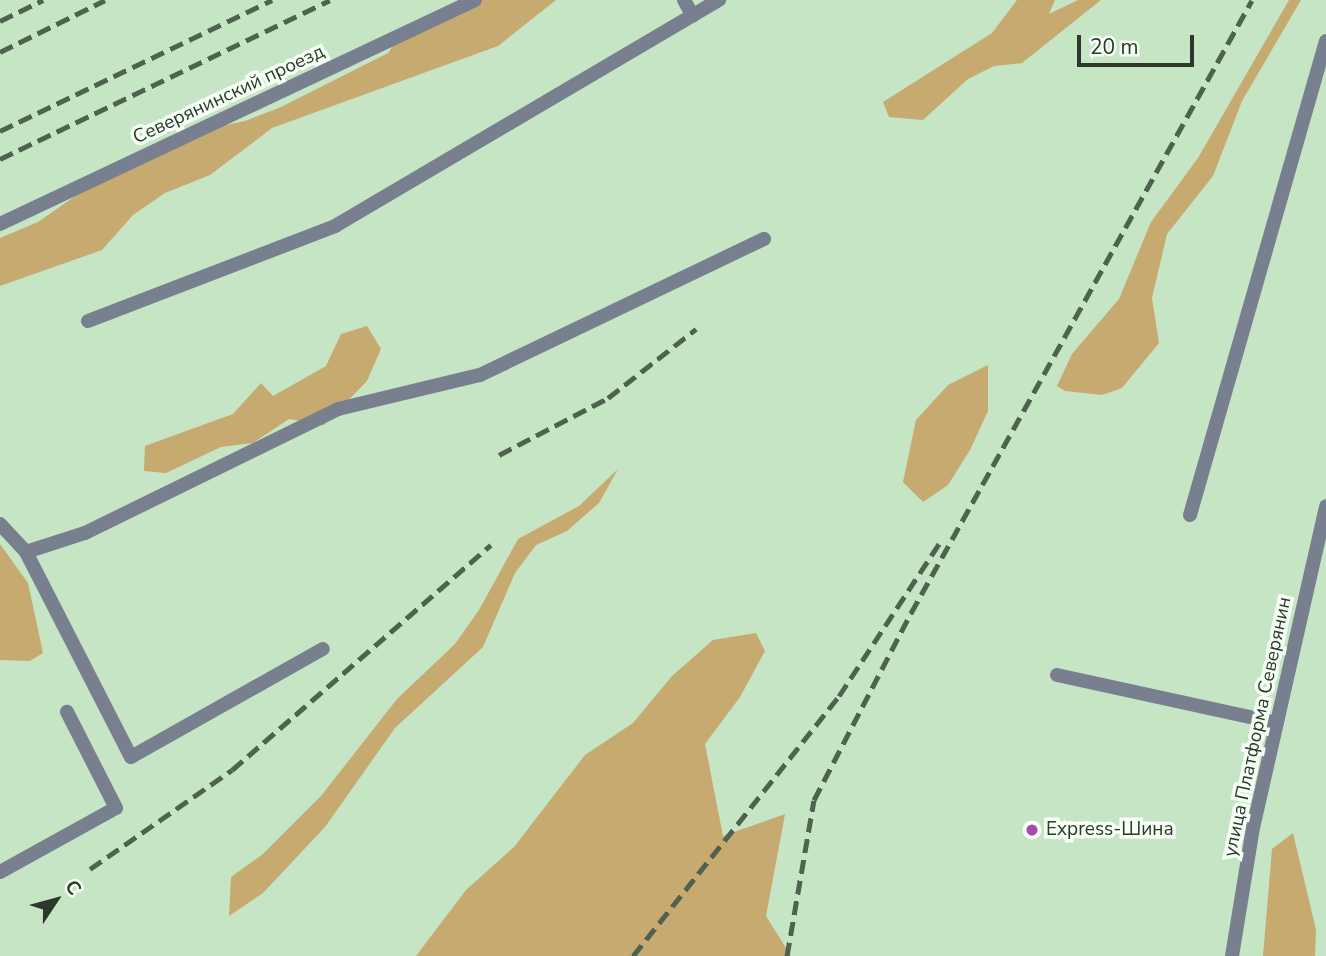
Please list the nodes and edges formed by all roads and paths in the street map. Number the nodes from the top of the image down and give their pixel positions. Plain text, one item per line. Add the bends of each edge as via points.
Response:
1 (475, 0) edge
2 (684, 0) edge
3 (719, 0) edge
4 (693, 16) junction
5 (1326, 41) edge
6 (0, 224) edge
7 (764, 239) dead end
8 (88, 321) dead end
9 (1326, 506) edge
10 (1189, 515) dead end
11 (0, 524) edge
12 (26, 552) junction
13 (323, 649) dead end
14 (1057, 675) dead end
15 (67, 712) dead end
16 (1277, 723) junction
17 (0, 872) edge
18 (1232, 956) edge

1 - 6 street, Северянинский проезд
2 - 4 street
3 - 4 street
4 - 8 street via 335,226
5 - 10 street
7 - 12 street via 480,375 338,409 85,533
9 - 16 street, улица Платформа Северянин
11 - 12 street
12 - 13 street via 131,758
14 - 16 street
15 - 17 street via 116,808
16 - 18 street, улица Платформа Северянин

